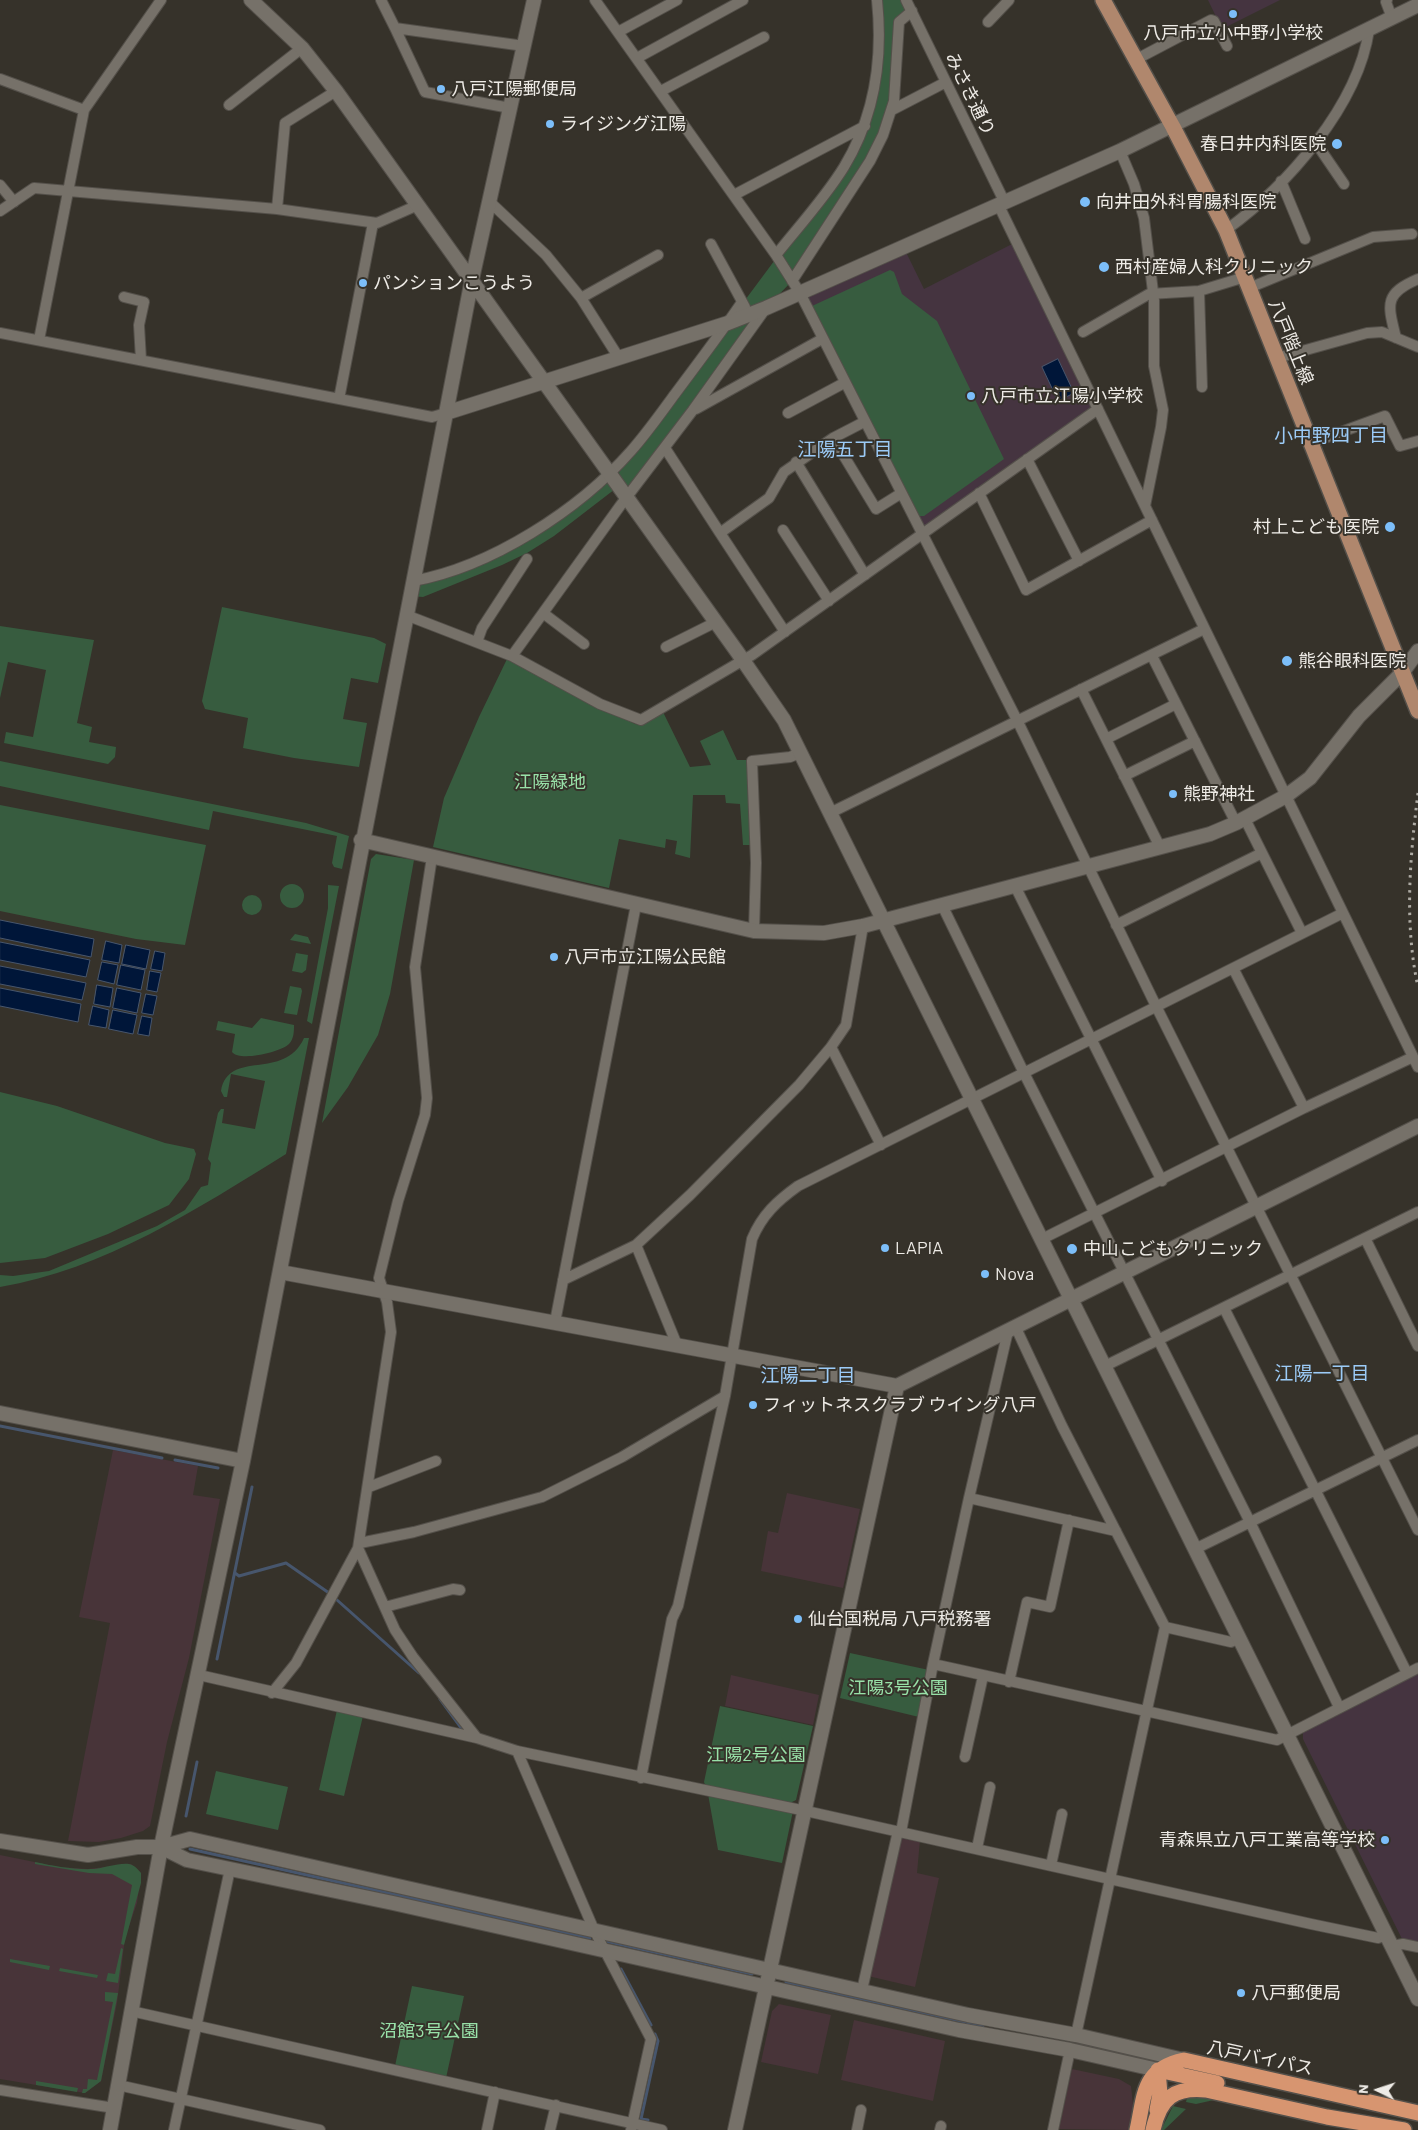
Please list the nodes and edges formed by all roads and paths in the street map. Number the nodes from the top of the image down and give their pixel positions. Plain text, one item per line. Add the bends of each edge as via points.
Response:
1 (161, 0) edge
2 (251, 0) edge
3 (381, 0) edge
4 (534, 0) edge
5 (677, 0) edge
6 (743, 0) edge
7 (877, 0) edge
8 (906, 0) edge
9 (1009, 0) edge
10 (1102, 0) edge
11 (598, 1) edge
12 (1385, 1) edge
13 (1418, 5) edge
14 (912, 11) junction
15 (1392, 18) junction
16 (988, 22) dead end
17 (395, 28) junction
18 (1369, 30) junction
19 (618, 32) junction
20 (764, 37) dead end
21 (524, 46) junction
22 (1227, 46) dead end
23 (302, 48) junction
24 (637, 58) junction
25 (1135, 60) junction
26 (0, 79) edge
27 (946, 82) junction
28 (336, 91) junction
29 (662, 91) junction
30 (230, 105) dead end
31 (510, 108) junction
32 (84, 110) junction
33 (892, 110) junction
34 (865, 126) junction
35 (1173, 127) junction
36 (1316, 143) junction
37 (1120, 151) junction
38 (1281, 181) junction
39 (1344, 184) dead end
40 (0, 185) edge
41 (68, 192) junction
42 (734, 195) junction
43 (14, 202) junction
44 (490, 202) junction
45 (418, 205) junction
46 (1002, 205) junction
47 (276, 208) junction
48 (0, 211) edge
49 (373, 223) junction
50 (1226, 230) junction
51 (1412, 234) dead end
52 (1305, 239) dead end
53 (711, 244) dead end
54 (658, 254) dead end
55 (776, 255) junction
56 (472, 279) junction
57 (1418, 279) edge
58 (792, 281) junction
59 (1247, 283) junction
60 (1199, 291) junction
61 (800, 293) junction
62 (1152, 294) junction
63 (124, 297) dead end
64 (581, 298) junction
65 (742, 302) junction
66 (766, 308) junction
67 (749, 315) junction
68 (728, 323) junction
69 (0, 332) edge
70 (1083, 332) dead end
71 (1396, 338) junction
72 (822, 339) junction
73 (39, 340) junction
74 (1418, 347) edge
75 (619, 358) junction
76 (1277, 358) junction
77 (140, 360) junction
78 (545, 382) junction
79 (844, 383) junction
80 (1202, 387) dead end
81 (339, 399) junction
82 (1098, 409) junction
83 (693, 410) junction
84 (446, 413) junction
85 (788, 413) dead end
86 (864, 422) junction
87 (832, 438) junction
88 (1418, 441) edge
89 (1311, 444) junction
90 (665, 448) junction
91 (1027, 459) junction
92 (796, 462) junction
93 (609, 473) junction
94 (979, 493) junction
95 (900, 494) junction
96 (627, 497) junction
97 (1145, 506) junction
98 (1152, 520) junction
99 (782, 530) dead end
100 (720, 533) junction
101 (920, 534) junction
102 (527, 559) dead end
103 (1079, 561) junction
104 (865, 575) junction
105 (413, 581) junction
106 (828, 601) junction
107 (543, 613) junction
108 (406, 615) junction
109 (716, 622) junction
110 (1204, 630) junction
111 (785, 632) junction
112 (478, 642) junction
113 (584, 644) dead end
114 (666, 647) dead end
115 (1418, 651) edge
116 (512, 656) junction
117 (1152, 656) junction
118 (744, 661) junction
119 (1402, 673) junction
120 (1081, 689) junction
121 (1176, 704) junction
122 (1418, 710) edge
123 (1018, 722) junction
124 (1106, 738) junction
125 (1195, 741) junction
126 (800, 753) junction
127 (1124, 776) junction
128 (1286, 796) junction
129 (830, 813) junction
130 (1241, 821) junction
131 (362, 840) junction
132 (1160, 847) junction
133 (1262, 853) junction
134 (432, 857) junction
135 (1088, 867) junction
136 (1015, 886) junction
137 (636, 905) junction
138 (942, 905) junction
139 (1343, 913) junction
140 (883, 921) junction
141 (863, 926) junction
142 (1116, 926) junction
143 (754, 930) junction
144 (1302, 933) junction
145 (1233, 968) junction
146 (1156, 1006) junction
147 (1092, 1039) junction
148 (831, 1047) junction
149 (1413, 1057) junction
150 (1418, 1067) edge
151 (1024, 1073) junction
152 (971, 1098) junction
153 (1304, 1108) junction
154 (1418, 1126) edge
155 (881, 1145) junction
156 (1227, 1148) junction
157 (1162, 1181) junction
158 (1258, 1206) junction
159 (1418, 1212) edge
160 (1096, 1214) junction
161 (1365, 1238) junction
162 (1042, 1240) junction
163 (636, 1245) junction
164 (280, 1272) junction
165 (1126, 1273) junction
166 (1291, 1275) junction
167 (564, 1280) junction
168 (384, 1290) junction
169 (1072, 1300) junction
170 (1224, 1308) junction
171 (555, 1322) junction
172 (1012, 1330) junction
173 (1159, 1340) junction
174 (677, 1345) junction
175 (1418, 1346) edge
176 (733, 1355) junction
177 (1105, 1366) junction
178 (897, 1386) junction
179 (726, 1396) junction
180 (0, 1413) edge
181 (1418, 1440) edge
182 (1382, 1457) junction
183 (243, 1461) junction
184 (436, 1461) dead end
185 (369, 1487) junction
186 (1315, 1490) junction
187 (968, 1498) junction
188 (1070, 1520) junction
189 (1250, 1522) junction
190 (1418, 1530) edge
191 (1116, 1531) junction
192 (359, 1546) junction
193 (1195, 1549) junction
194 (460, 1590) dead end
195 (385, 1606) junction
196 (1165, 1627) junction
197 (1240, 1638) junction
198 (933, 1664) junction
199 (1418, 1668) edge
200 (1408, 1673) junction
201 (199, 1675) junction
202 (983, 1676) junction
203 (1009, 1682) junction
204 (272, 1693) junction
205 (1339, 1707) junction
206 (1147, 1712) junction
207 (1287, 1734) junction
208 (477, 1738) junction
209 (516, 1751) junction
210 (965, 1756) dead end
211 (641, 1778) junction
212 (990, 1787) dead end
213 (806, 1811) junction
214 (1062, 1814) dead end
215 (899, 1832) junction
216 (0, 1841) edge
217 (161, 1847) junction
218 (977, 1848) junction
219 (1051, 1865) junction
220 (230, 1869) junction
221 (1110, 1878) junction
222 (594, 1930) junction
223 (1390, 1940) junction
224 (1418, 1947) edge
225 (605, 1951) junction
226 (771, 1969) junction
227 (766, 1987) junction
228 (862, 1990) junction
229 (1418, 1999) edge
230 (131, 2011) junction
231 (197, 2026) junction
232 (1048, 2029) junction
233 (1076, 2035) junction
234 (1070, 2050) junction
235 (1184, 2060) junction
236 (1122, 2062) junction
237 (1158, 2070) junction
238 (118, 2085) junction
239 (0, 2090) edge
240 (495, 2092) junction
241 (1145, 2095) junction
242 (181, 2099) junction
243 (556, 2106) junction
244 (114, 2108) junction
245 (861, 2110) dead end
246 (1418, 2113) edge
247 (1373, 2123) junction
248 (632, 2126) edge
249 (1154, 2126) edge
250 (110, 2130) edge
251 (174, 2130) edge
252 (320, 2130) edge
253 (487, 2130) edge
254 (550, 2130) edge
255 (662, 2130) edge
256 (735, 2130) edge
257 (857, 2130) edge
258 (1053, 2130) edge
259 (1137, 2130) edge
260 (1404, 2130) edge

1 - 32 street
2 - 23 street
3 - 17 street
4 - 21 street
5 - 19 street
6 - 24 street
7 - 34 street via 878,68
8 - 14 street, みさき通り
9 - 16 street
10 - 25 main road, 八戸階上線
11 - 19 street
12 - 15 street
13 - 15 street
14 - 27 street, みさき通り
14 - 33 street via 902,18 898,29 898,70
15 - 18 street
17 - 21 street
17 - 31 street via 425,92
18 - 35 street
18 - 36 street via 1357,71
19 - 24 street
20 - 29 street
21 - 31 street
22 - 25 street via 1211,20
23 - 28 street
23 - 30 street
24 - 29 street
25 - 35 main road, 八戸階上線
26 - 32 street
27 - 33 street
27 - 46 street, みさき通り
28 - 45 street
28 - 47 street via 285,124
29 - 42 street
31 - 44 street
32 - 41 street
33 - 58 street via 870,161
34 - 42 street
34 - 55 street via 844,167
35 - 37 street
35 - 50 main road, 八戸階上線
36 - 38 street
36 - 39 street
37 - 46 street
37 - 62 street via 1144,218
38 - 50 street via 1246,216
38 - 52 street
40 - 43 street
41 - 43 street via 34,188
41 - 47 street
41 - 73 street
42 - 55 street
43 - 48 street
44 - 56 street
44 - 64 street via 546,255
45 - 49 street
45 - 56 street
46 - 61 street
46 - 82 street, みさき通り
47 - 49 street
49 - 81 street
50 - 59 main road, 八戸階上線
51 - 59 street via 1373,237
53 - 65 street
54 - 64 street
55 - 58 street
56 - 78 street
56 - 84 street
57 - 71 street via 1390,298 1389,310
58 - 61 street
59 - 60 street
59 - 76 main road, 八戸階上線
60 - 62 street
60 - 80 street
61 - 66 street
61 - 72 street
62 - 70 street
62 - 97 street via 1154,366 1162,410
63 - 77 street via 144,302 139,324
64 - 75 street
65 - 67 street
65 - 68 street
66 - 67 street
66 - 83 street
67 - 68 street
68 - 75 street
68 - 93 street via 632,451
69 - 73 street
71 - 74 street
71 - 76 street via 1382,332 1367,333
72 - 79 street
72 - 83 street
73 - 77 street
75 - 78 street
76 - 89 main road, 八戸階上線
77 - 81 street
78 - 84 street
78 - 93 street
79 - 85 street
79 - 86 street
81 - 84 street via 432,417
82 - 91 street
82 - 97 street, みさき通り
83 - 90 street
84 - 105 street
86 - 87 street
86 - 95 street
87 - 92 street
87 - 95 street via 876,509
88 - 89 street via 1400,446 1385,416
89 - 119 main road, 八戸階上線
90 - 96 street
90 - 100 street
91 - 94 street
91 - 103 street
92 - 100 street via 784,472 769,498
92 - 104 street
93 - 96 street
93 - 105 street via 553,519 505,548 452,573
94 - 101 street
94 - 103 street via 1026,590
95 - 101 street
96 - 107 street
96 - 109 street
97 - 98 street, みさき通り
98 - 103 street
98 - 110 street, みさき通り
99 - 106 street
100 - 111 street
101 - 104 street
101 - 123 street
102 - 112 street via 482,628
104 - 106 street
105 - 108 street
106 - 111 street
107 - 113 street
107 - 116 street
108 - 112 street
108 - 131 street
109 - 114 street
109 - 118 street
110 - 117 street
110 - 128 street, みさき通り
111 - 118 street
112 - 116 street
115 - 119 street
116 - 118 street via 600,704 641,720
117 - 120 street
117 - 121 street
118 - 126 street via 784,720
119 - 122 main road, 八戸階上線
119 - 128 street via 1359,716 1310,778
120 - 123 street
120 - 124 street
121 - 124 street
121 - 125 street
123 - 129 street
123 - 135 street
124 - 127 street
125 - 127 street
125 - 130 street
126 - 129 street
126 - 143 street via 752,761 756,863
127 - 132 street
128 - 130 street
128 - 139 street, みさき通り
129 - 140 street
130 - 132 street via 1210,834
130 - 133 street
131 - 134 street
131 - 164 street
132 - 135 street
133 - 142 street
133 - 144 street
134 - 137 street
134 - 168 street via 415,967 426,1106 379,1278
135 - 136 street
135 - 142 street
136 - 138 street
136 - 147 street
137 - 143 street
137 - 167 street
138 - 140 street
138 - 151 street
139 - 144 street
139 - 149 street, みさき通り
140 - 141 street
140 - 152 street
141 - 143 street via 824,933
141 - 148 street via 846,1025
142 - 146 street
144 - 145 street
145 - 146 street
145 - 153 street
146 - 147 street
146 - 156 street
147 - 151 street
147 - 157 street
148 - 155 street
148 - 163 street via 799,1085
149 - 150 street, みさき通り
149 - 153 street
151 - 152 street
151 - 160 street
152 - 155 street
152 - 162 street
153 - 156 street
154 - 158 street
155 - 176 street via 798,1186 771,1206 752,1239
156 - 157 street
156 - 158 street
157 - 160 street
158 - 165 street
158 - 166 street
159 - 161 street
160 - 162 street
160 - 165 street
161 - 166 street
161 - 175 street
162 - 169 street
163 - 167 street
163 - 174 street
164 - 168 street
164 - 183 street
165 - 169 street
165 - 173 street
166 - 170 street
166 - 182 street
167 - 171 street
168 - 171 street
168 - 185 street via 391,1332
169 - 172 street
169 - 177 street
170 - 173 street
170 - 186 street
171 - 174 street
172 - 178 street
172 - 187 street
172 - 191 street
173 - 177 street
173 - 189 street
174 - 176 street
176 - 178 street
176 - 179 street
177 - 193 street
178 - 213 street
179 - 192 street via 630,1453 542,1497
179 - 211 street via 678,1606 672,1619
180 - 183 street
181 - 182 street
182 - 186 street
182 - 190 street
183 - 201 street
184 - 185 street
185 - 192 street
186 - 189 street
186 - 200 street
187 - 188 street
187 - 198 street
188 - 191 street
188 - 203 street via 1050,1607 1027,1602
189 - 193 street
189 - 205 street
191 - 196 street
192 - 195 street
192 - 204 street via 296,1663
193 - 197 street
194 - 195 street
195 - 208 street via 395,1630 413,1656
196 - 197 street via 1231,1642
196 - 206 street
197 - 207 street
198 - 202 street
198 - 215 street
199 - 200 street
200 - 205 street
201 - 204 street
201 - 217 street
202 - 203 street
202 - 210 street
203 - 206 street
204 - 208 street
205 - 207 street
206 - 207 street via 1277,1740
206 - 221 street
207 - 223 street
208 - 209 street
209 - 211 street
209 - 222 street
211 - 213 street
212 - 218 street
213 - 215 street
213 - 226 street
214 - 219 street
215 - 218 street
215 - 228 street
216 - 217 street via 88,1856 137,1847
217 - 220 street via 187,1860
217 - 222 street via 190,1839
217 - 230 street
218 - 219 street
219 - 221 street
220 - 225 street
220 - 231 street
221 - 223 street
221 - 233 street
222 - 225 street
222 - 226 street
223 - 224 street
223 - 229 street
225 - 227 street
225 - 248 street via 651,2039
226 - 227 street
226 - 228 street
227 - 234 street via 959,2030
227 - 256 street
228 - 232 street via 968,2015
230 - 231 street
230 - 238 street
231 - 240 street
231 - 242 street
232 - 233 street
232 - 237 street via 1081,2044 1144,2059
233 - 235 street
234 - 236 street
234 - 258 street
235 - 237 highway, 八戸バイパス
235 - 246 highway, 八戸バイパス
236 - 237 street
236 - 241 street via 1140,2075
237 - 241 highway
237 - 247 highway via 1330,2107
237 - 249 highway via 1160,2094
238 - 242 street
238 - 244 street
239 - 244 street
240 - 243 street
240 - 253 street
241 - 259 highway
242 - 251 street
242 - 252 street
243 - 248 street
243 - 254 street
244 - 250 street
245 - 257 street
247 - 249 highway via 1193,2088 1168,2097 1160,2107
247 - 260 highway
248 - 255 street

